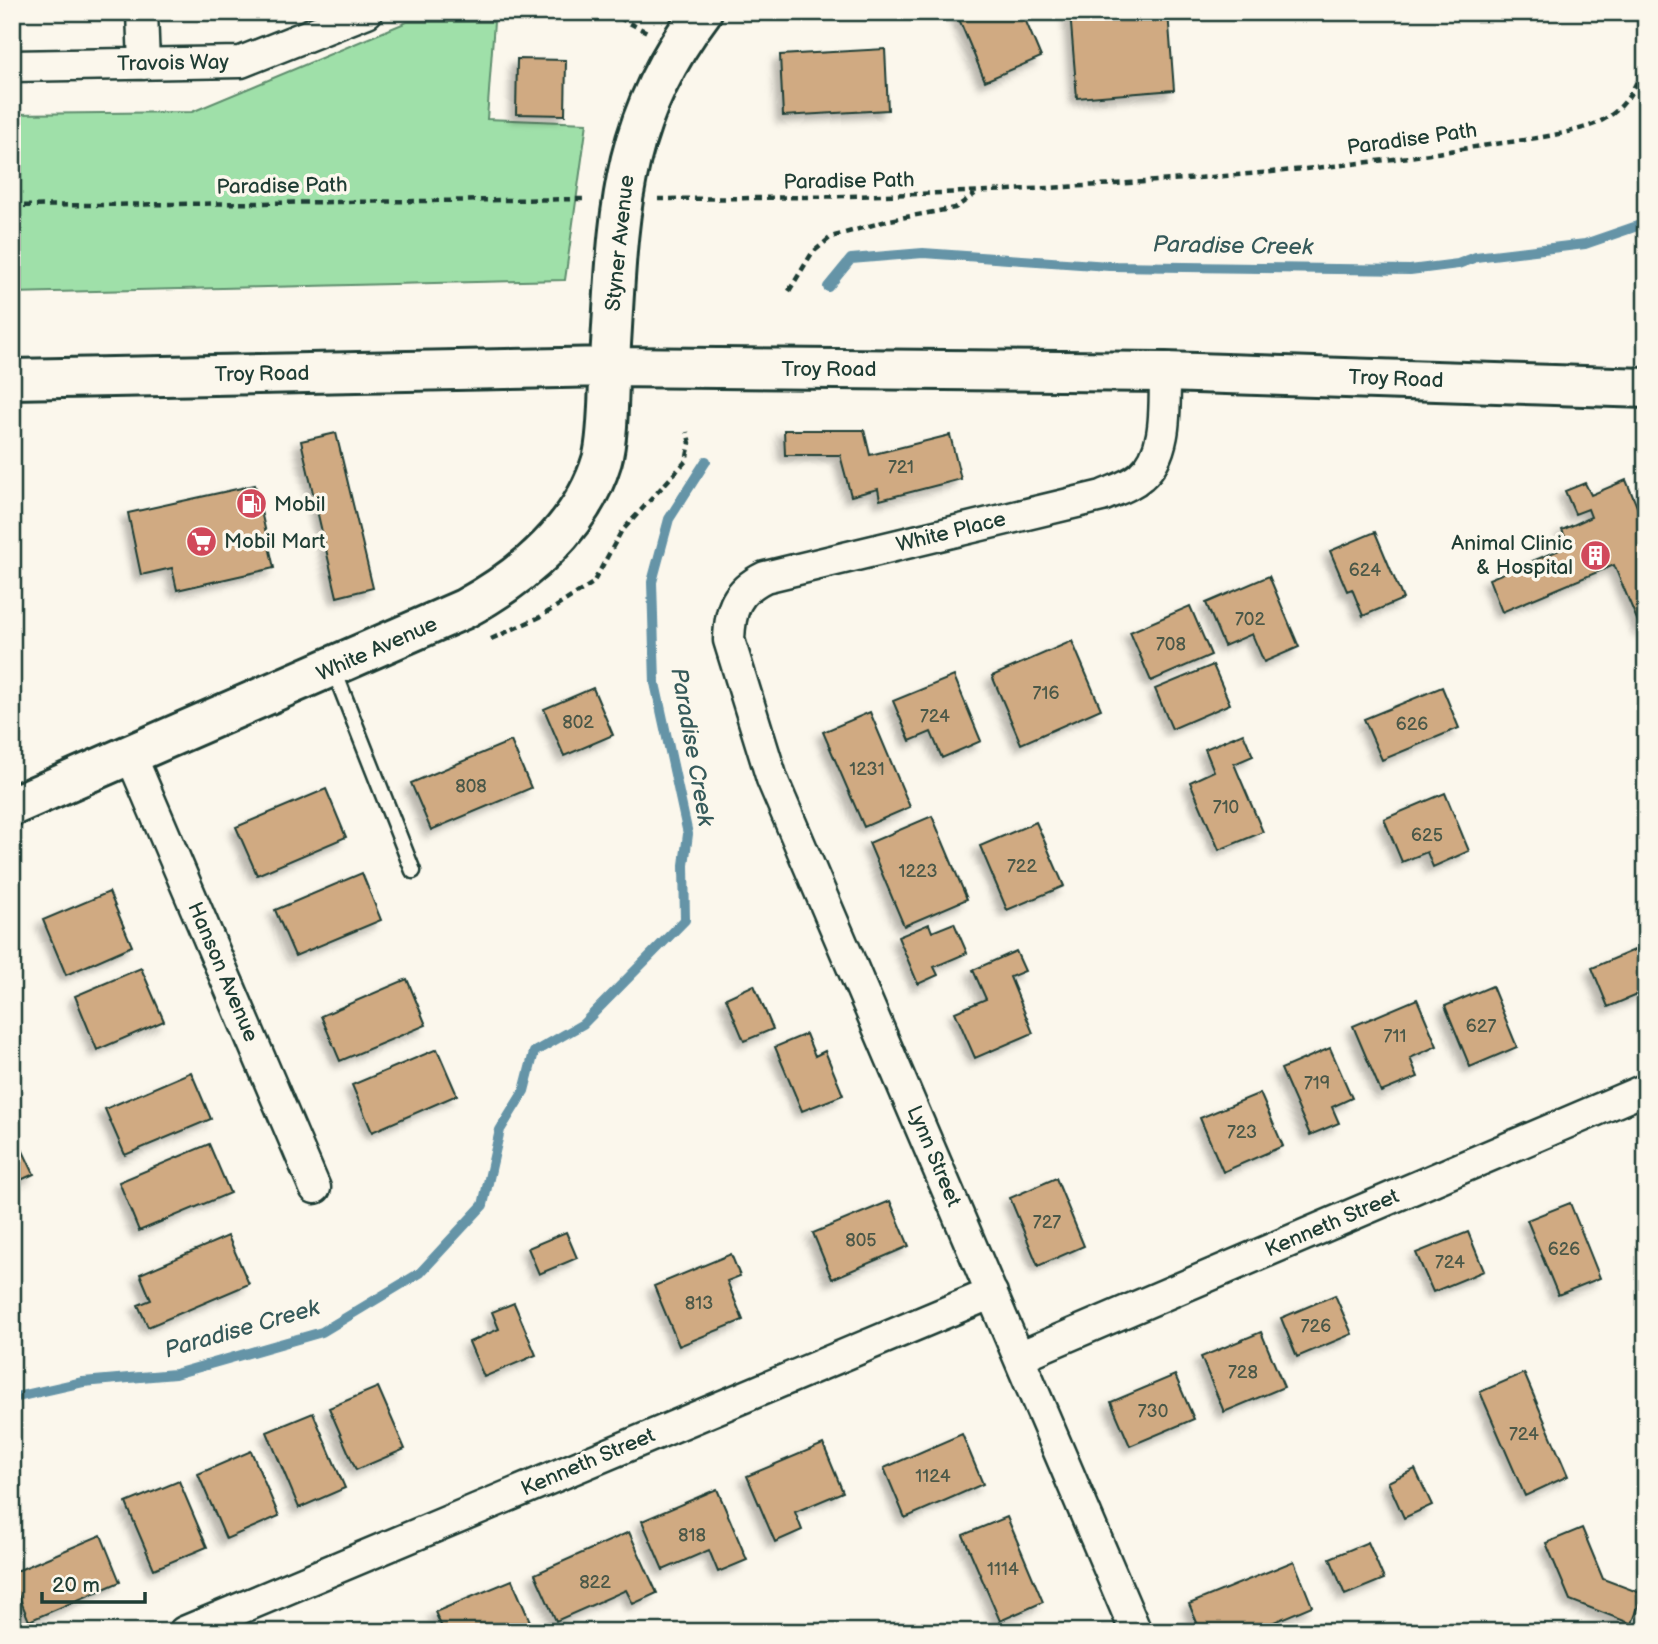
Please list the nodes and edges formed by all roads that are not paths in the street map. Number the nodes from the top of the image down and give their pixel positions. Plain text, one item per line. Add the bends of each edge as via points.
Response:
1 (142, 12) edge
2 (367, 12) edge
3 (702, 12) edge
4 (144, 64) junction
5 (12, 66) edge
6 (609, 367) junction
7 (1165, 372) junction
8 (12, 379) edge
9 (1646, 388) edge
10 (333, 668) junction
11 (739, 677) joint
12 (131, 756) junction
13 (12, 806) edge
14 (413, 871) dead end
15 (1646, 1089) edge
16 (315, 1188) dead end
17 (992, 1293) junction
18 (1019, 1357) junction
19 (184, 1632) edge
20 (1136, 1632) edge

1 - 4 street
2 - 4 street, Travois Way via 241,62
3 - 6 main road, Styner Avenue via 676,47 643,111 621,199
4 - 5 street, Travois Way
6 - 7 main road, Troy Road
6 - 8 main road, Troy Road
6 - 10 main road, White Avenue via 602,460 582,504 556,539 486,597
7 - 9 main road, Troy Road
7 - 11 street, White Place via 1163,429 1153,462 1141,477 1102,496 765,577 748,585 735,600 730,619 729,640
10 - 12 main road, White Avenue
10 - 14 lane
11 - 17 street, Lynn Street via 772,779
12 - 13 main road, White Avenue
12 - 16 street, Hanson Avenue
15 - 18 street, Kenneth Street
17 - 18 street, Lynn Street
17 - 19 street, Kenneth Street
18 - 20 street, Lynn Street

